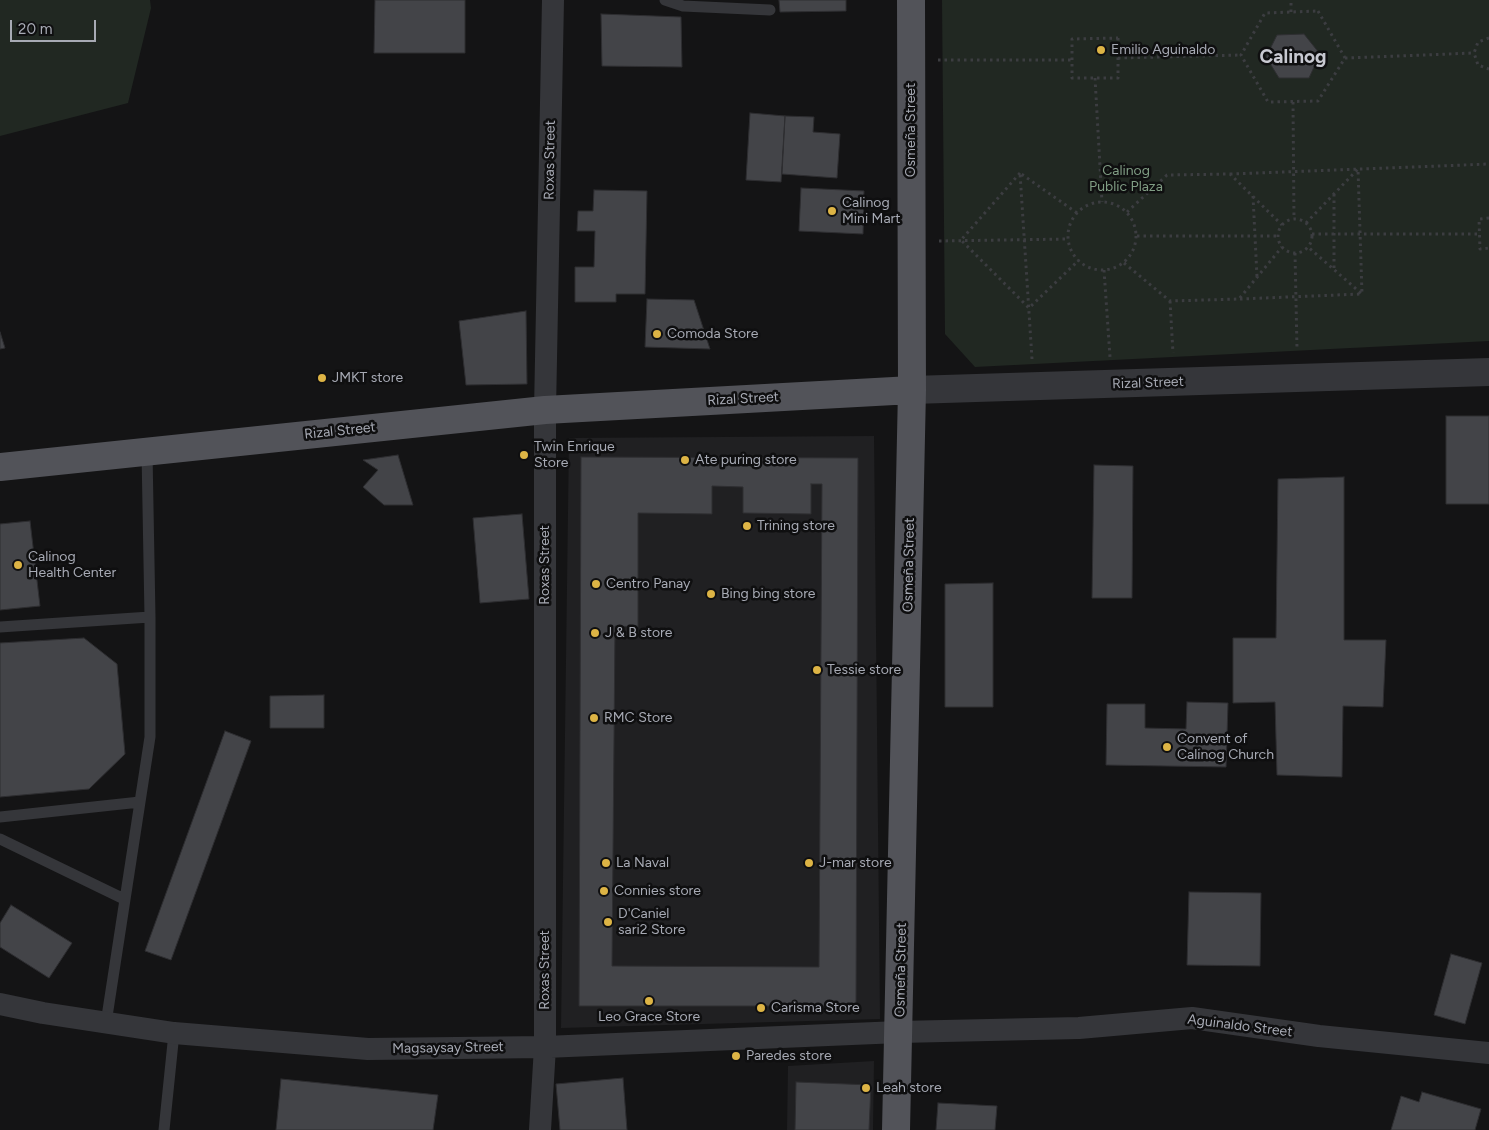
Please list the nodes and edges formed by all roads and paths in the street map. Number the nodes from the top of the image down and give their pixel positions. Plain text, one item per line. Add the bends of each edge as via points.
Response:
1 (553, 0) edge
2 (665, 0) edge
3 (911, 0) edge
4 (1291, 0) edge
5 (770, 10) dead end
6 (1291, 12) junction
7 (1489, 38) edge
8 (1474, 53) junction
9 (1241, 55) junction
10 (1118, 58) junction
11 (1345, 58) junction
12 (911, 60) junction
13 (1072, 60) junction
14 (1489, 69) edge
15 (1095, 78) junction
16 (1293, 102) junction
17 (1489, 164) edge
18 (1358, 169) junction
19 (1293, 172) junction
20 (1020, 173) junction
21 (1230, 174) junction
22 (1334, 194) junction
23 (1252, 196) junction
24 (1102, 202) junction
25 (1127, 212) junction
26 (1078, 213) junction
27 (1489, 218) edge
28 (1294, 219) junction
29 (1306, 223) junction
30 (1282, 225) junction
31 (1312, 234) junction
32 (1334, 234) junction
33 (1359, 234) junction
34 (1479, 234) junction
35 (1136, 236) junction
36 (1255, 236) junction
37 (1278, 236) junction
38 (1068, 239) junction
39 (961, 240) junction
40 (1024, 240) junction
41 (912, 242) junction
42 (1282, 247) junction
43 (1308, 247) junction
44 (1489, 248) edge
45 (1295, 253) junction
46 (1078, 260) junction
47 (1124, 263) junction
48 (1104, 270) junction
49 (1334, 270) junction
50 (1257, 277) junction
51 (1362, 294) junction
52 (1296, 297) junction
53 (1239, 299) junction
54 (1170, 302) junction
55 (1029, 308) junction
56 (1489, 372) edge
57 (1298, 378) junction
58 (1176, 382) junction
59 (1112, 384) junction
60 (1034, 387) junction
61 (912, 390) junction
62 (545, 410) junction
63 (147, 452) junction
64 (0, 467) edge
65 (150, 617) junction
66 (0, 627) edge
67 (140, 802) junction
68 (0, 816) edge
69 (0, 839) edge
70 (124, 899) junction
71 (0, 1004) edge
72 (106, 1023) junction
73 (899, 1032) junction
74 (174, 1033) junction
75 (545, 1047) junction
76 (1489, 1053) edge
77 (164, 1130) edge
78 (540, 1130) edge
79 (896, 1130) edge

1 - 62 street, Roxas Street
2 - 5 lane via 683,6
3 - 12 main road, Osmeña Street
4 - 6 path
6 - 9 path via 1265,13
6 - 11 path via 1318,11
7 - 8 path via 1478,42
8 - 11 path
8 - 14 path via 1478,65
9 - 10 path
9 - 16 path via 1268,102
10 - 13 path via 1118,38 1072,39
10 - 15 path via 1118,78
11 - 16 path via 1318,101
12 - 13 path
12 - 41 main road, Osmeña Street
13 - 15 path via 1072,78
15 - 24 path
16 - 19 path
17 - 18 path
18 - 19 path
18 - 22 path
18 - 33 path
19 - 21 path
19 - 28 path
20 - 26 path
20 - 39 path
20 - 40 path
21 - 23 path
21 - 25 path via 1167,175
22 - 29 path
22 - 32 path
23 - 30 path
23 - 36 path
24 - 25 path via 1114,204
24 - 26 path via 1091,204
25 - 35 path via 1132,218
26 - 38 path via 1069,228
27 - 34 path via 1479,219
28 - 29 path
28 - 30 path
29 - 31 path
30 - 37 path
31 - 32 path
31 - 43 path
32 - 33 path
32 - 49 path
33 - 34 path
33 - 51 path
34 - 44 path via 1480,249
35 - 36 path
35 - 47 path via 1133,252
36 - 37 path
36 - 50 path
37 - 42 path
38 - 40 path
38 - 46 path
39 - 40 path
39 - 41 path
39 - 55 path
40 - 55 path
41 - 61 main road, Osmeña Street
42 - 45 path
42 - 50 path
43 - 45 path
43 - 49 path
45 - 52 path
46 - 48 path via 1084,266
46 - 55 path
47 - 48 path
47 - 54 path
48 - 59 path
49 - 51 path
50 - 53 path
51 - 52 path
52 - 53 path
52 - 57 path
53 - 54 path
54 - 58 path
55 - 60 path
56 - 57 street, Rizal Street
57 - 58 street, Rizal Street
58 - 59 street, Rizal Street
59 - 60 street, Rizal Street
60 - 61 street, Rizal Street
61 - 62 main road, Rizal Street
61 - 73 main road, Osmeña Street
62 - 63 main road, Rizal Street
62 - 75 street, Roxas Street
63 - 64 main road, Rizal Street
63 - 65 lane
65 - 66 lane
65 - 67 lane via 150,737
67 - 68 lane
67 - 70 lane
69 - 70 lane
70 - 72 lane
71 - 72 street, Magsaysay Street
72 - 74 street, Magsaysay Street
73 - 75 street, Magsaysay Street
73 - 76 street, Aguinaldo Street via 1079,1028 1192,1018 1319,1036
73 - 79 main road, Osmeña Street
74 - 75 street, Magsaysay Street via 368,1049
74 - 77 lane
75 - 78 street, Roxas Street

